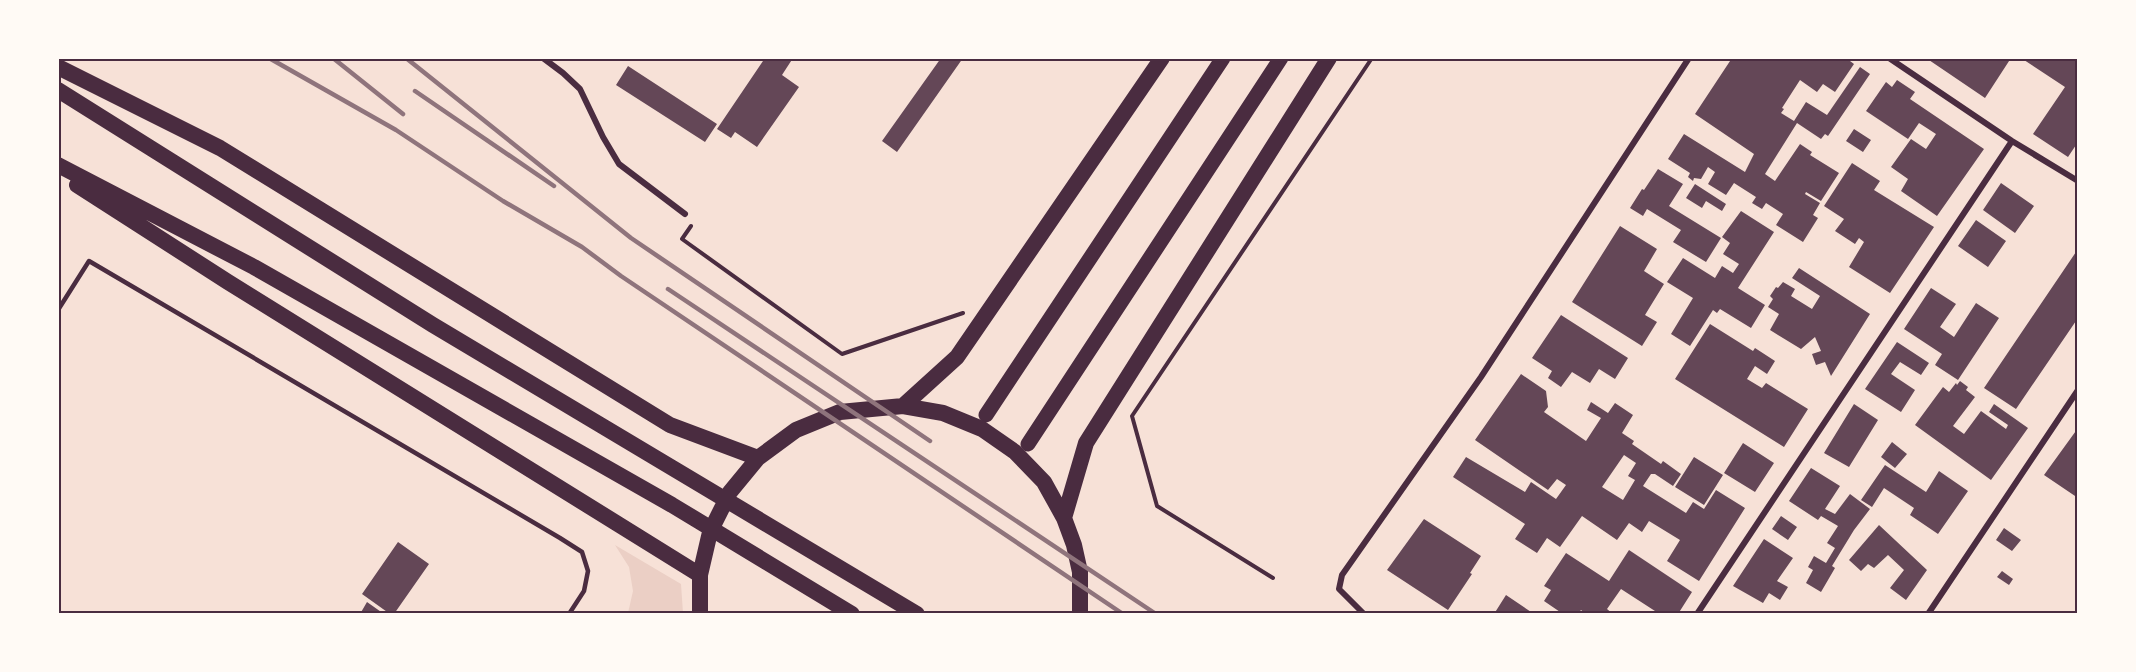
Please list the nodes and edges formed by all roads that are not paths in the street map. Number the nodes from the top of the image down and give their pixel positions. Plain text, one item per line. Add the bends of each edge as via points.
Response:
1 (543, 58) edge
2 (1162, 58) edge
3 (1223, 58) edge
4 (1281, 58) edge
5 (1329, 58) edge
6 (1689, 58) edge
7 (1889, 58) edge
8 (58, 67) edge
9 (58, 90) edge
10 (2012, 141) junction
11 (58, 165) edge
12 (58, 173) edge
13 (2078, 182) edge
14 (685, 214) dead end
15 (58, 309) edge
16 (2078, 390) edge
17 (903, 406) junction
18 (986, 415) dead end
19 (1028, 444) dead end
20 (758, 458) junction
21 (1065, 518) junction
22 (700, 575) junction
23 (570, 614) edge
24 (700, 614) edge
25 (852, 614) edge
26 (917, 614) edge
27 (1080, 614) edge
28 (1364, 614) edge
29 (1697, 614) edge
30 (1928, 614) edge

1 - 14 street via 580,89 619,164
2 - 17 highway via 957,357
3 - 18 main road
4 - 19 main road
5 - 21 highway via 1086,443
6 - 28 street via 1481,377 1342,575 1339,589
7 - 10 street
8 - 20 highway via 220,148 670,425
9 - 26 highway via 434,325
10 - 13 street
10 - 29 street
11 - 25 highway via 254,267 672,505
12 - 22 highway
15 - 23 lane via 89,261 560,538 582,552 588,571 584,591
16 - 30 street
17 - 20 highway via 840,412 796,430
17 - 21 highway via 943,413 982,429 1016,452 1044,483
20 - 22 highway via 730,492 710,532
21 - 27 highway via 1080,572
22 - 24 highway

